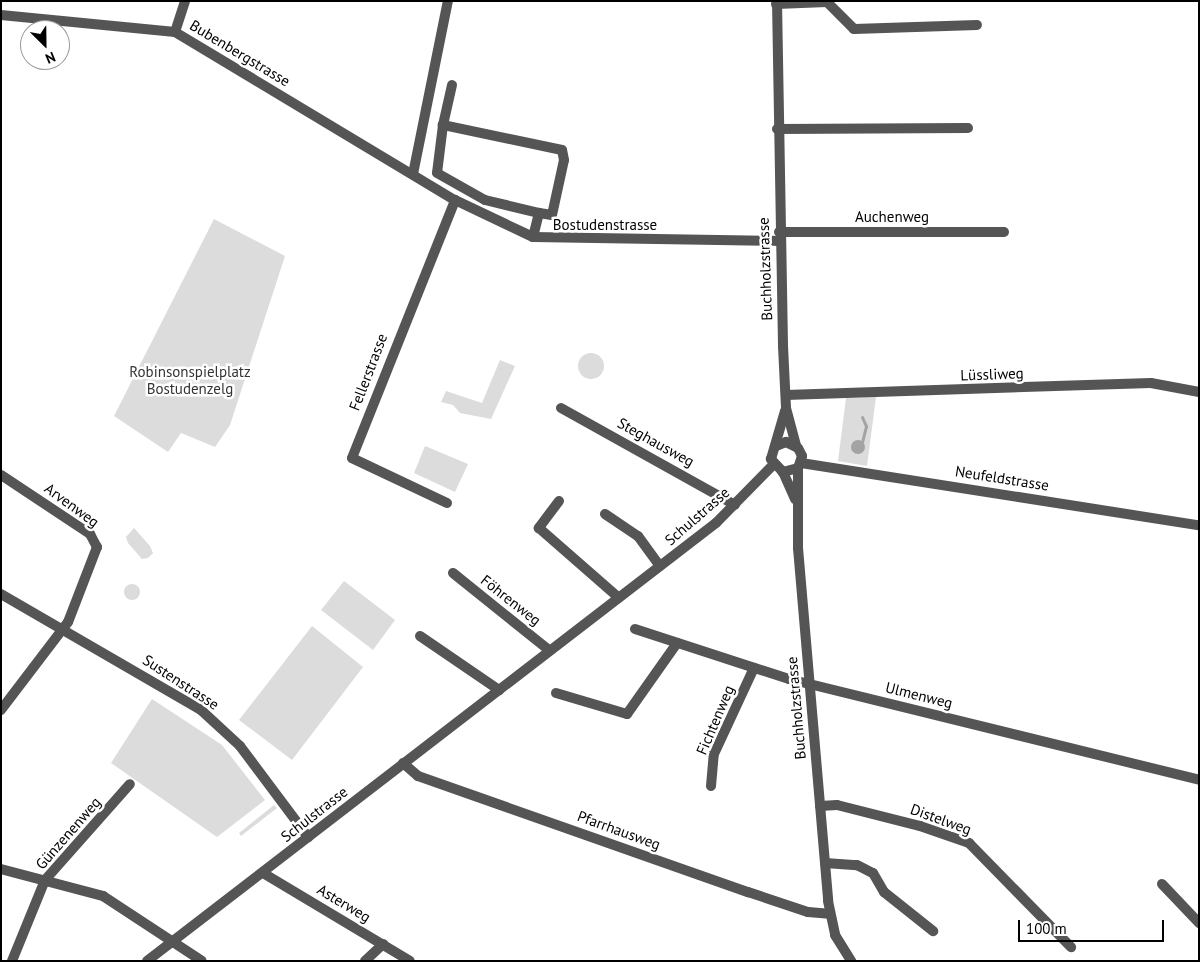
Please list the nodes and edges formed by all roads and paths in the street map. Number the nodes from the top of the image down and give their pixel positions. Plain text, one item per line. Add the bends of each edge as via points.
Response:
1 (185, 1) edge
2 (448, 1) edge
3 (777, 2) edge
4 (1, 14) edge
5 (977, 25) dead end
6 (175, 32) junction
7 (452, 85) dead end
8 (443, 125) junction
9 (968, 128) dead end
10 (777, 130) junction
11 (413, 174) junction
12 (455, 200) junction
13 (539, 213) junction
14 (1004, 232) dead end
15 (779, 236) junction
16 (533, 237) junction
17 (1199, 392) edge
18 (786, 395) junction
19 (561, 408) dead end
20 (786, 408) junction
21 (796, 445) junction
22 (776, 446) junction
23 (773, 465) junction
24 (799, 465) junction
25 (783, 472) junction
26 (1, 475) edge
27 (795, 499) junction
28 (559, 501) dead end
29 (447, 503) dead end
30 (735, 505) junction
31 (605, 514) dead end
32 (1199, 525) edge
33 (531, 530) dead end
34 (660, 566) junction
35 (453, 574) dead end
36 (1, 594) edge
37 (616, 595) junction
38 (634, 629) dead end
39 (63, 630) junction
40 (420, 636) dead end
41 (677, 643) junction
42 (550, 651) junction
43 (754, 668) junction
44 (810, 683) junction
45 (499, 690) junction
46 (556, 693) dead end
47 (1, 710) edge
48 (403, 764) junction
49 (1199, 780) edge
50 (130, 784) dead end
51 (711, 786) dead end
52 (820, 806) junction
53 (308, 837) junction
54 (825, 863) junction
55 (1, 869) edge
56 (263, 873) junction
57 (45, 880) junction
58 (1162, 884) dead end
59 (829, 914) junction
60 (1199, 923) edge
61 (933, 931) dead end
62 (172, 940) junction
63 (383, 944) junction
64 (1071, 947) dead end
65 (12, 961) edge
66 (148, 961) edge
67 (202, 961) edge
68 (365, 961) edge
69 (410, 961) edge
70 (851, 961) edge

1 - 6 street
2 - 11 street
3 - 5 street via 827,2 854,29
3 - 10 street, Buchholzstrasse
4 - 6 street, Bubenbergstrasse
6 - 11 street, Bubenbergstrasse
7 - 8 street
8 - 13 street via 437,173 485,200
8 - 13 street via 562,150 564,160 552,216
9 - 10 street
10 - 15 street, Buchholzstrasse
11 - 12 street, Bostudenstrasse
12 - 16 street, Bostudenstrasse
12 - 29 street, Fellerstrasse via 352,458
13 - 16 street
14 - 15 street, Auchenweg
15 - 16 street, Bostudenstrasse
15 - 18 street, Buchholzstrasse
17 - 18 street, Lüssliweg via 1151,383
18 - 20 street, Buchholzstrasse
19 - 30 street, Steghausweg
20 - 21 street, Buchholzstrasse
20 - 22 street, Buchholzstrasse
21 - 22 street via 786,442
21 - 24 street
22 - 23 street
23 - 25 street
23 - 30 street, Schulstrasse
24 - 25 street
24 - 27 street, Buchholzstrasse
24 - 32 street, Neufeldstrasse
25 - 27 street, Buchholzstrasse
26 - 39 street, Arvenweg via 96,542
27 - 44 street, Buchholzstrasse
28 - 37 street via 539,528
30 - 34 street, Schulstrasse
31 - 34 street, Schulstrasse via 638,536
33 - 37 street
34 - 37 street, Schulstrasse
35 - 42 street, Föhrenweg
36 - 39 street, Sustenstrasse
37 - 42 street, Schulstrasse
38 - 41 street, Ulmenweg
39 - 47 street
39 - 53 street, Sustenstrasse via 185,699 216,723 249,758
40 - 45 street
41 - 43 street, Ulmenweg
41 - 46 street via 627,714
42 - 45 street, Schulstrasse
43 - 44 street, Ulmenweg
43 - 51 street, Fichtenweg via 714,754
44 - 49 street, Ulmenweg
44 - 52 street, Buchholzstrasse
45 - 48 street, Schulstrasse
48 - 53 street, Schulstrasse
48 - 59 street, Pfarrhausweg via 418,776 748,892 808,912
50 - 57 street, Günzenenweg
52 - 54 street, Buchholzstrasse
52 - 64 street, Distelweg via 837,805 920,826 969,843
53 - 56 street, Schulstrasse
54 - 59 street, Buchholzstrasse
54 - 61 street via 857,865 874,873 884,892
55 - 57 street
56 - 62 street, Schulstrasse
56 - 63 street, Asterweg
57 - 62 street via 103,896
57 - 65 street, Günzenenweg
58 - 60 street
59 - 70 street, Buchholzstrasse via 835,935
62 - 66 street, Schulstrasse
62 - 67 street
63 - 68 street
63 - 69 street, Asterweg

